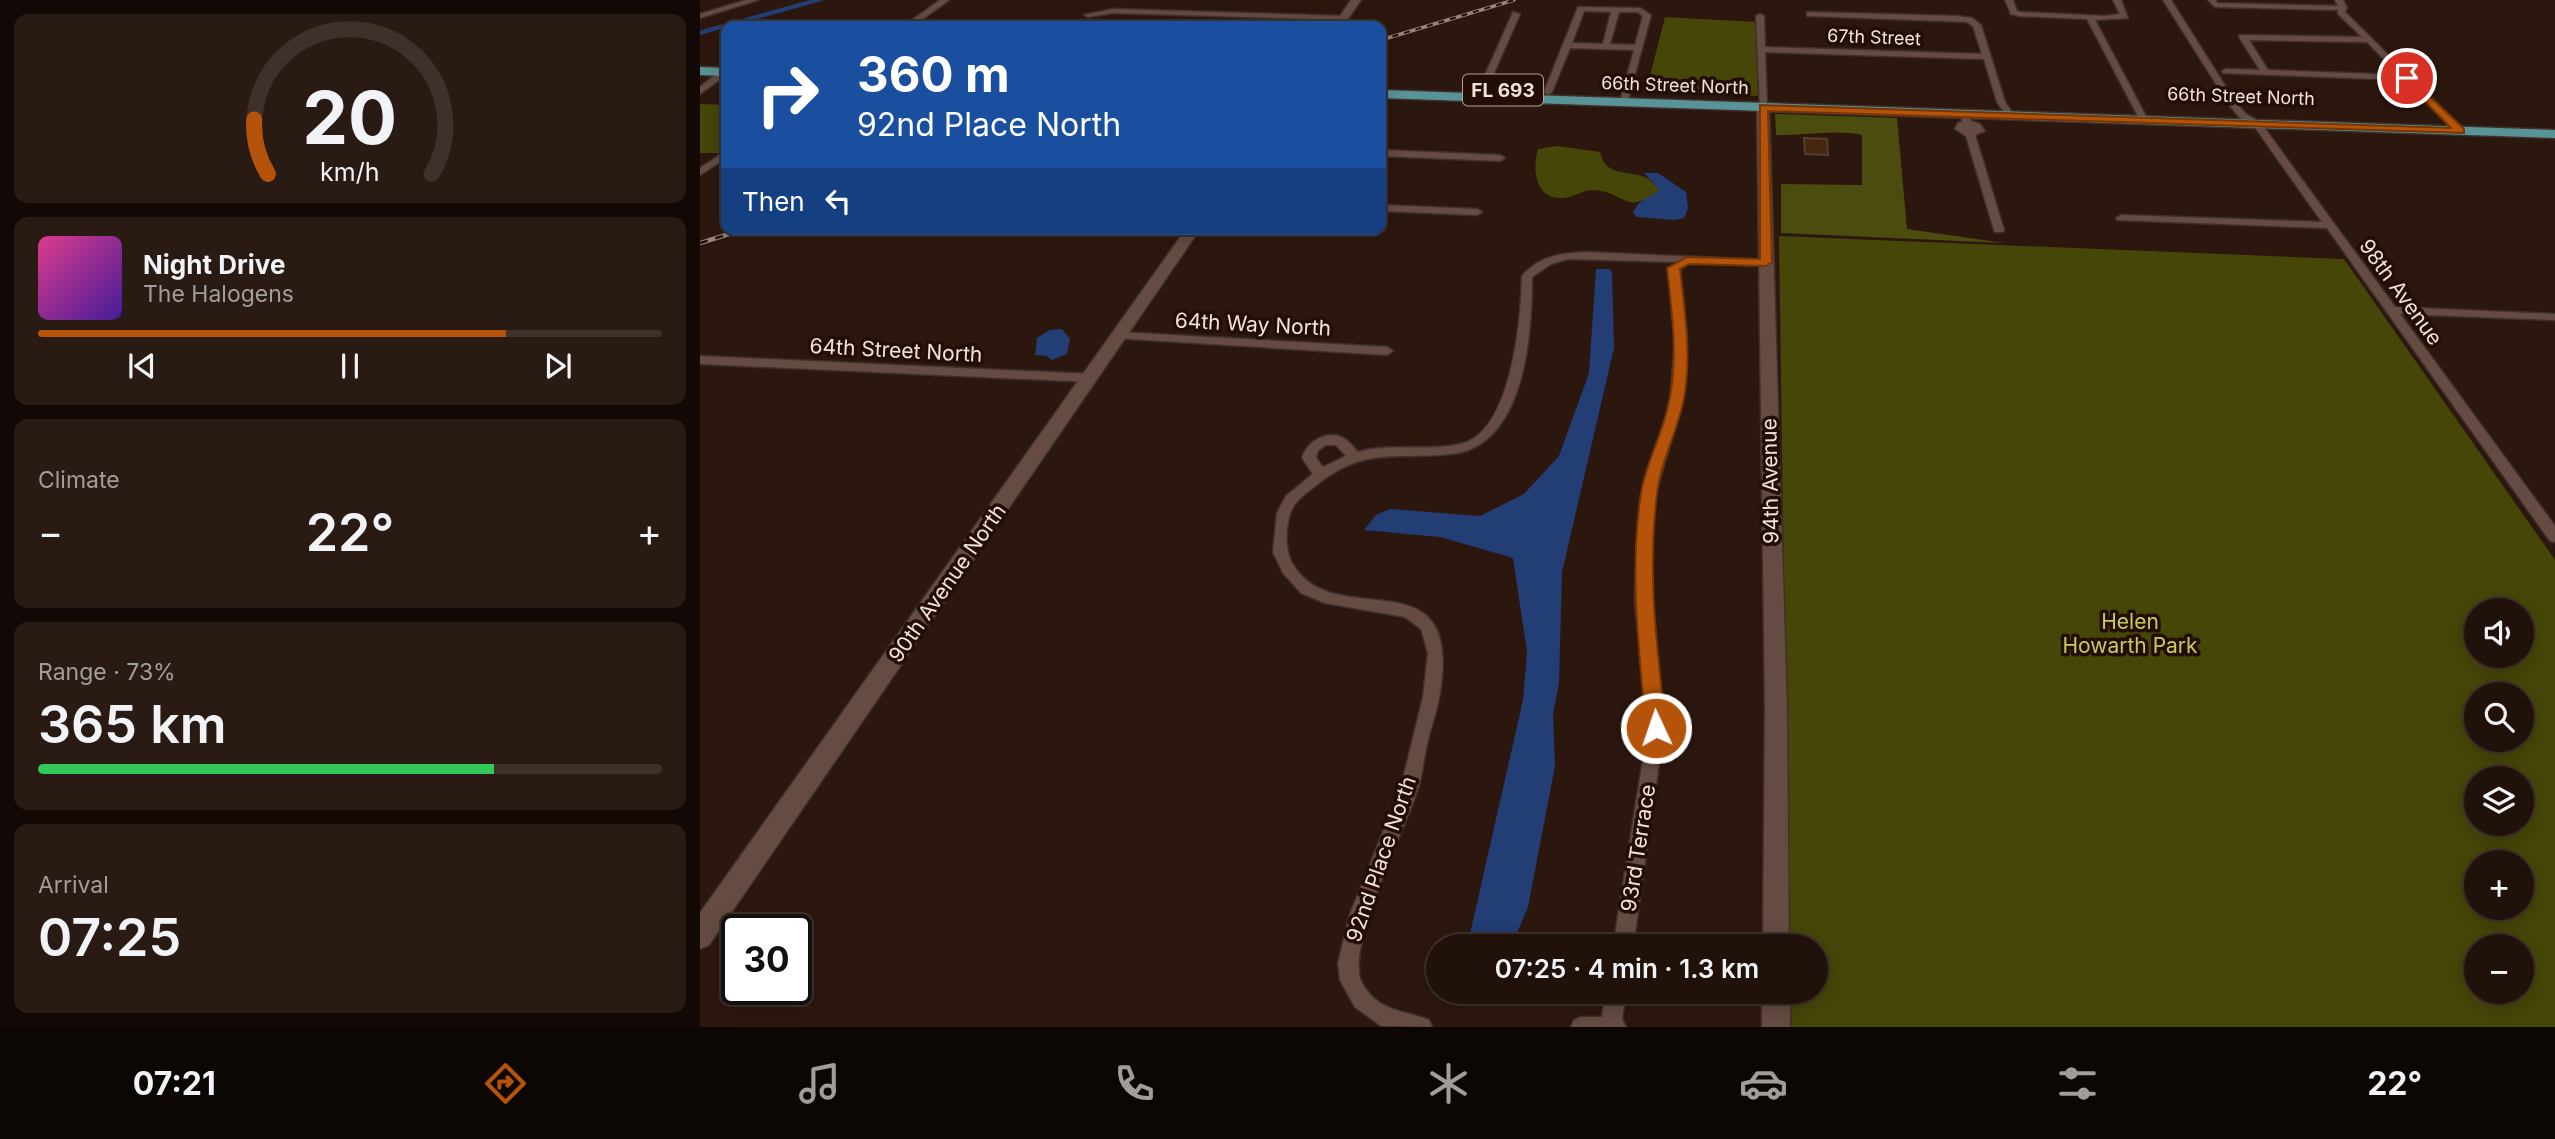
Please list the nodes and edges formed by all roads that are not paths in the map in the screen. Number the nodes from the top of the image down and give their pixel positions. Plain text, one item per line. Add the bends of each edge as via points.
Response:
1 (754, 0) edge
2 (945, 0) edge
3 (1356, 0) edge
4 (2009, 0) edge
5 (2117, 0) edge
6 (2166, 0) edge
7 (2213, 2) edge
8 (2278, 3) edge
9 (2341, 4) edge
10 (1616, 9) junction
11 (1516, 13) dead end
12 (1810, 14) dead end
13 (1088, 15) dead end
14 (700, 16) edge
15 (1760, 16) dead end
16 (2090, 18) junction
17 (915, 21) edge
18 (1320, 21) edge
19 (1342, 21) edge
20 (2369, 40) junction
21 (1566, 45) junction
22 (1606, 46) junction
23 (1638, 48) junction
24 (1760, 49) junction
25 (1986, 57) junction
26 (700, 63) edge
27 (721, 64) edge
28 (700, 71) edge
29 (2226, 71) dead end
30 (721, 72) edge
31 (2266, 72) junction
32 (721, 76) edge
33 (2407, 78) junction
34 (1386, 86) edge
35 (700, 91) edge
36 (1548, 92) junction
37 (1386, 94) edge
38 (1481, 94) junction
39 (1625, 99) junction
40 (1763, 104) junction
41 (2008, 112) junction
42 (2142, 116) junction
43 (2243, 116) junction
44 (1966, 118) junction
45 (2257, 124) junction
46 (2555, 126) edge
47 (2456, 127) junction
48 (2555, 134) edge
49 (1386, 153) edge
50 (721, 157) edge
51 (1500, 158) dead end
52 (700, 172) edge
53 (1386, 208) edge
54 (1477, 212) dead end
55 (2121, 218) dead end
56 (2330, 225) junction
57 (1998, 230) dead end
58 (1190, 235) edge
59 (1687, 260) junction
60 (1766, 262) junction
61 (2392, 310) junction
62 (2555, 317) edge
63 (1118, 336) junction
64 (1387, 351) dead end
65 (700, 360) edge
66 (1091, 377) junction
67 (1355, 457) junction
68 (1321, 475) junction
69 (2555, 537) edge
70 (1625, 934) edge
71 (1776, 934) edge
72 (700, 936) edge
73 (1615, 1004) edge
74 (1776, 1004) edge
75 (1614, 1026) edge
76 (1422, 1027) edge
77 (1581, 1027) edge
78 (1776, 1027) edge

1 - 14 street
2 - 17 street
3 - 19 street
4 - 16 street via 2019,14
5 - 16 street via 2125,16
6 - 43 street, 98th Avenue
7 - 8 street
8 - 9 street
9 - 20 street via 2341,12
10 - 21 street via 1581,9
10 - 22 street
10 - 23 street via 1647,13
11 - 38 street
12 - 25 street via 1969,20 1978,25
13 - 18 street via 1113,11
15 - 24 street, 94th Avenue
16 - 42 street
20 - 31 street via 2243,37
20 - 33 street
21 - 22 street
21 - 36 street
22 - 23 street
23 - 39 street
24 - 25 street, 67th Street
24 - 40 street, 94th Avenue
25 - 41 street
26 - 27 main road
28 - 30 main road
29 - 31 street
31 - 33 street
32 - 35 street
33 - 47 street
34 - 38 main road, 66th Street North / FL 693
36 - 38 main road, 66th Street North / FL 693
36 - 39 main road, 66th Street North / FL 693
37 - 38 main road, 66th Street North / FL 693
38 - 39 main road, 66th Street North / FL 693
39 - 40 main road, 66th Street North / FL 693
40 - 41 main road, 66th Street North / FL 693
40 - 44 main road, 66th Street North / FL 693
40 - 60 street, 94th Avenue
41 - 42 main road, 66th Street North / FL 693
41 - 44 main road, 66th Street North / FL 693
42 - 43 main road, 66th Street North / FL 693
42 - 45 main road, 66th Street North / FL 693
43 - 45 street, 98th Avenue
43 - 47 main road, 66th Street North / FL 693
44 - 57 street
45 - 47 main road, 66th Street North / FL 693
45 - 56 street, 98th Avenue
46 - 47 main road, 66th Street North / FL 693
47 - 48 main road, 66th Street North / FL 693
49 - 51 street
50 - 52 street
53 - 54 street
55 - 56 street
56 - 61 street, 98th Avenue
58 - 63 street, 90th Avenue North
59 - 60 street, 92nd Place North
59 - 67 street, 92nd Place North via 1586,255 1540,262 1527,276 1527,322 1512,385 1497,419 1476,443 1442,451 1373,452
59 - 70 street, 93rd Terrace via 1674,268 1681,341 1676,405 1649,491 1643,601 1656,728
60 - 71 street, 94th Avenue
61 - 62 street
61 - 69 street, 98th Avenue
63 - 64 street, 64th Way North
63 - 66 street, 90th Avenue North
65 - 66 street, 64th Street North
66 - 72 street, 90th Avenue North
67 - 68 street, 92nd Place North
67 - 68 street via 1340,441 1319,443 1309,457
68 - 76 street, 92nd Place North via 1290,501 1281,521 1280,554 1293,579 1341,601 1395,607 1420,616 1434,632 1432,694 1410,787 1349,946 1349,978 1368,1009 1401,1025
73 - 75 street
74 - 78 street
75 - 77 street

